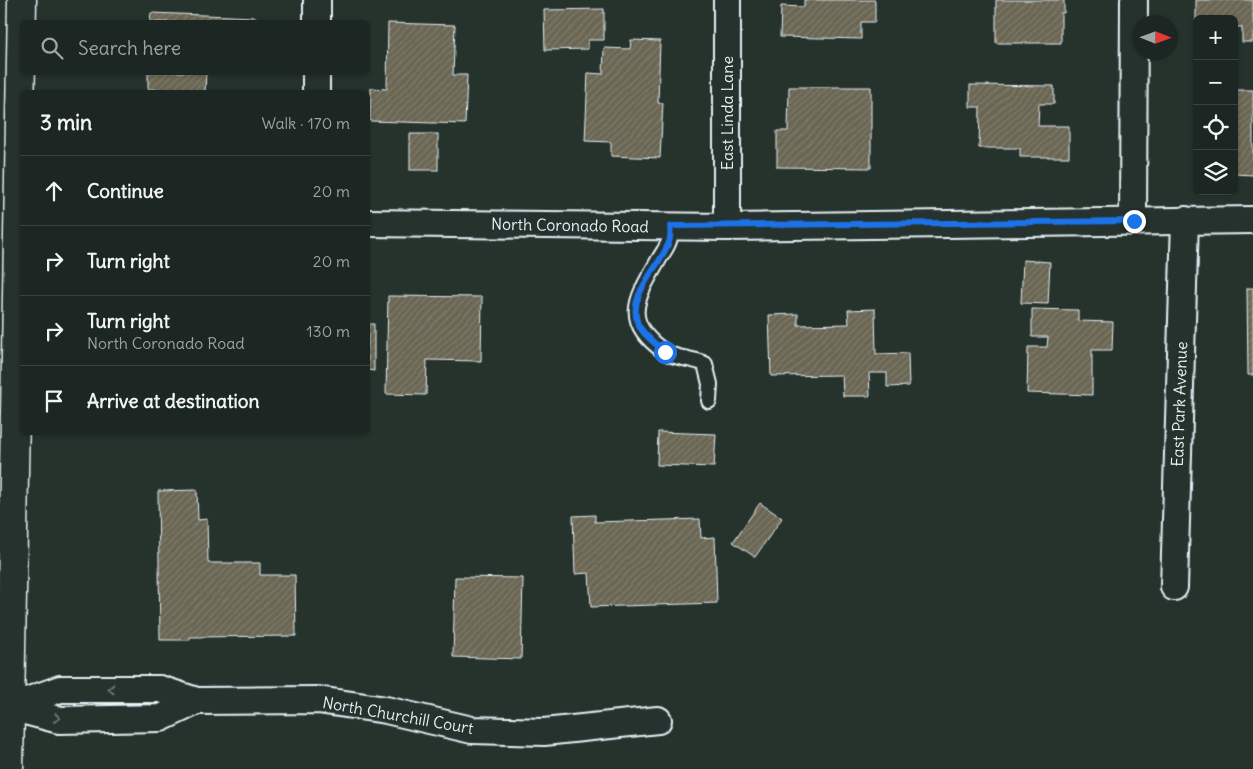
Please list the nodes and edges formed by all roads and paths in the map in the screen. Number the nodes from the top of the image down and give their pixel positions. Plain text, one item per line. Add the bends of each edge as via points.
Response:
1 (22, 0) edge
2 (317, 0) edge
3 (727, 0) edge
4 (1134, 0) edge
5 (22, 20) edge
6 (317, 20) edge
7 (22, 75) edge
8 (316, 75) edge
9 (22, 90) edge
10 (316, 90) edge
11 (1185, 220) junction
12 (1253, 220) edge
13 (1134, 221) junction
14 (370, 222) edge
15 (671, 226) junction
16 (727, 226) junction
17 (20, 264) edge
18 (709, 401) dead end
19 (1174, 587) dead end
20 (10, 707) junction
21 (658, 720) dead end
22 (9, 769) edge

1 - 5 main road
2 - 6 street
3 - 16 street, East Linda Lane
4 - 13 street
7 - 9 main road
8 - 10 street
11 - 12 street, North Coronado Road
11 - 13 street, North Coronado Road
11 - 19 street, East Park Avenue
13 - 16 street, North Coronado Road
14 - 15 street, North Coronado Road
15 - 16 street, North Coronado Road
15 - 18 lane via 669,242 636,304 638,324 665,352 706,364
17 - 20 main road
20 - 21 street, North Churchill Court via 60,689 160,689 198,701 318,700 386,710 472,730 544,732
20 - 22 main road

